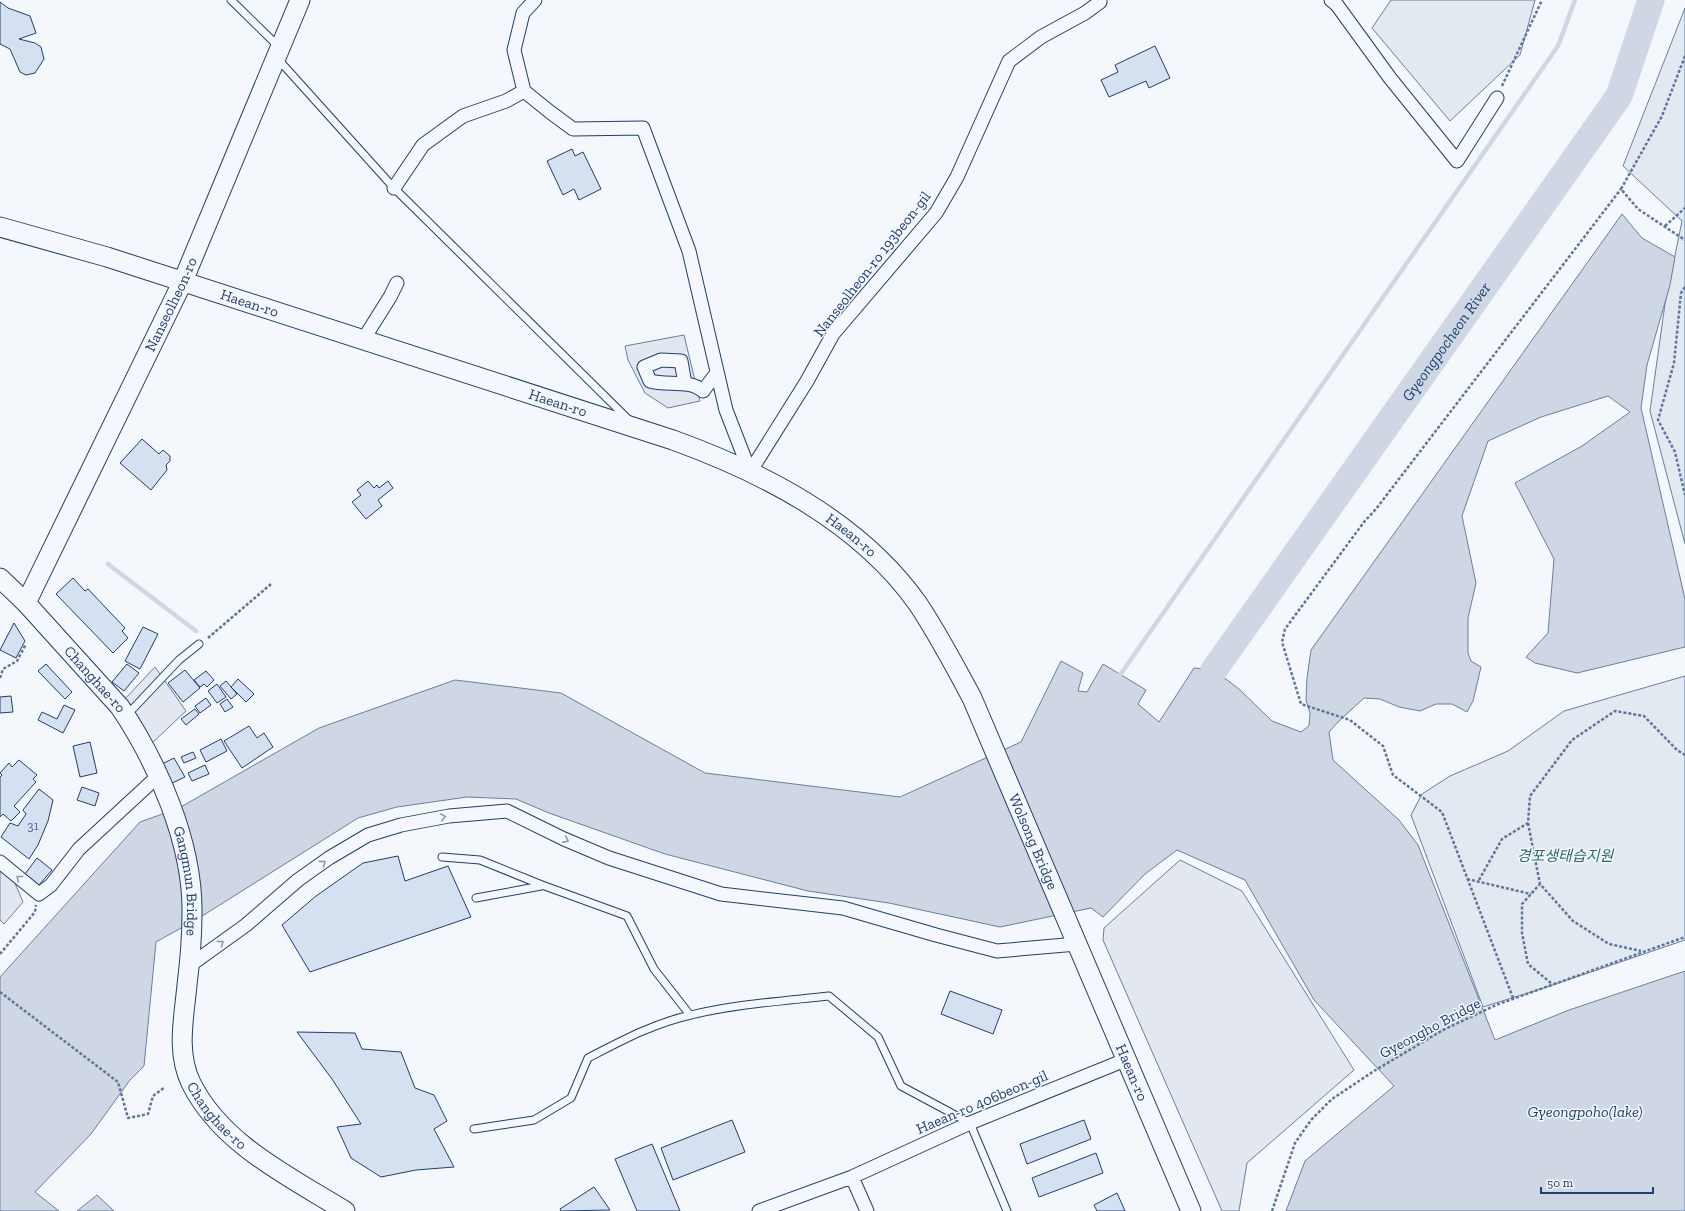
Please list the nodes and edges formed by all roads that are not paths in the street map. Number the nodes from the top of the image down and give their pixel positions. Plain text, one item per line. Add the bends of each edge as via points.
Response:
1 (231, 0) edge
2 (300, 0) edge
3 (535, 0) edge
4 (1100, 0) edge
5 (1331, 0) edge
6 (278, 53) junction
7 (524, 91) junction
8 (1497, 98) road end
9 (394, 188) junction
10 (0, 227) edge
11 (183, 281) junction
12 (397, 283) dead end
13 (363, 340) junction
14 (716, 374) junction
15 (685, 384) dead end
16 (637, 427) junction
17 (750, 472) junction
18 (0, 578) edge
19 (26, 603) junction
20 (199, 644) road end
21 (126, 716) junction
22 (995, 750) joint
23 (158, 776) junction
24 (167, 797) joint
25 (442, 857) dead end
26 (0, 862) edge
27 (542, 886) junction
28 (476, 898) dead end
29 (1075, 939) junction
30 (189, 966) junction
31 (690, 1015) junction
32 (1125, 1060) junction
33 (970, 1123) junction
34 (474, 1129) dead end
35 (852, 1176) junction
36 (345, 1211) edge
37 (759, 1211) edge
38 (867, 1211) edge
39 (1007, 1211) edge
40 (1191, 1211) edge

1 - 6 lane
2 - 6 street, Nanseolheon-ro
3 - 7 street via 523,14 514,50
4 - 17 street, Nanseolheon-ro 193beon-gil via 1085,13 1041,37 1010,61 957,177 936,213 833,334
5 - 8 street via 1457,161
6 - 9 lane
6 - 11 street, Nanseolheon-ro
7 - 9 street via 506,101 463,116 423,145
7 - 14 street via 573,128 643,128 689,251
9 - 16 lane
10 - 11 street, Haean-ro
11 - 13 street, Haean-ro
11 - 19 street, Nanseolheon-ro
12 - 13 street
13 - 16 street, Haean-ro
14 - 15 street via 703,391 696,385
14 - 17 street via 726,410
16 - 17 street, Haean-ro via 710,453
17 - 22 street, Haean-ro via 805,502 867,547 886,566 917,602 940,639 972,698
18 - 19 street, Changhae-ro
19 - 21 street, Changhae-ro via 87,668
20 - 21 lane via 179,660
21 - 23 street, Changhae-ro
22 - 29 street, Wolsong Bridge
23 - 24 street, Changhae-ro
23 -> 26 street via 79,849 50,885 39,894
24 - 30 street, Gangmun Bridge via 184,851 190,882 192,912
25 - 27 lane via 480,860
27 - 28 lane
27 - 31 lane via 627,916 654,969
30 -> 29 street via 246,925 298,880 368,835 400,825 449,816 507,811 609,858 721,894 843,908 936,936 998,951
29 - 32 street, Haean-ro
30 - 36 street, Changhae-ro via 182,1055 192,1084 204,1105 241,1143 274,1167
31 - 33 lane via 754,1004 829,996 878,1037 901,1086
31 - 34 lane via 642,1031 588,1058 571,1098 534,1120
32 - 33 street, Haean-ro 406beon-gil
32 - 40 street, Haean-ro
33 - 35 street, Haean-ro 406beon-gil
33 - 39 lane
35 - 37 street, Haean-ro 406beon-gil
35 - 38 street

